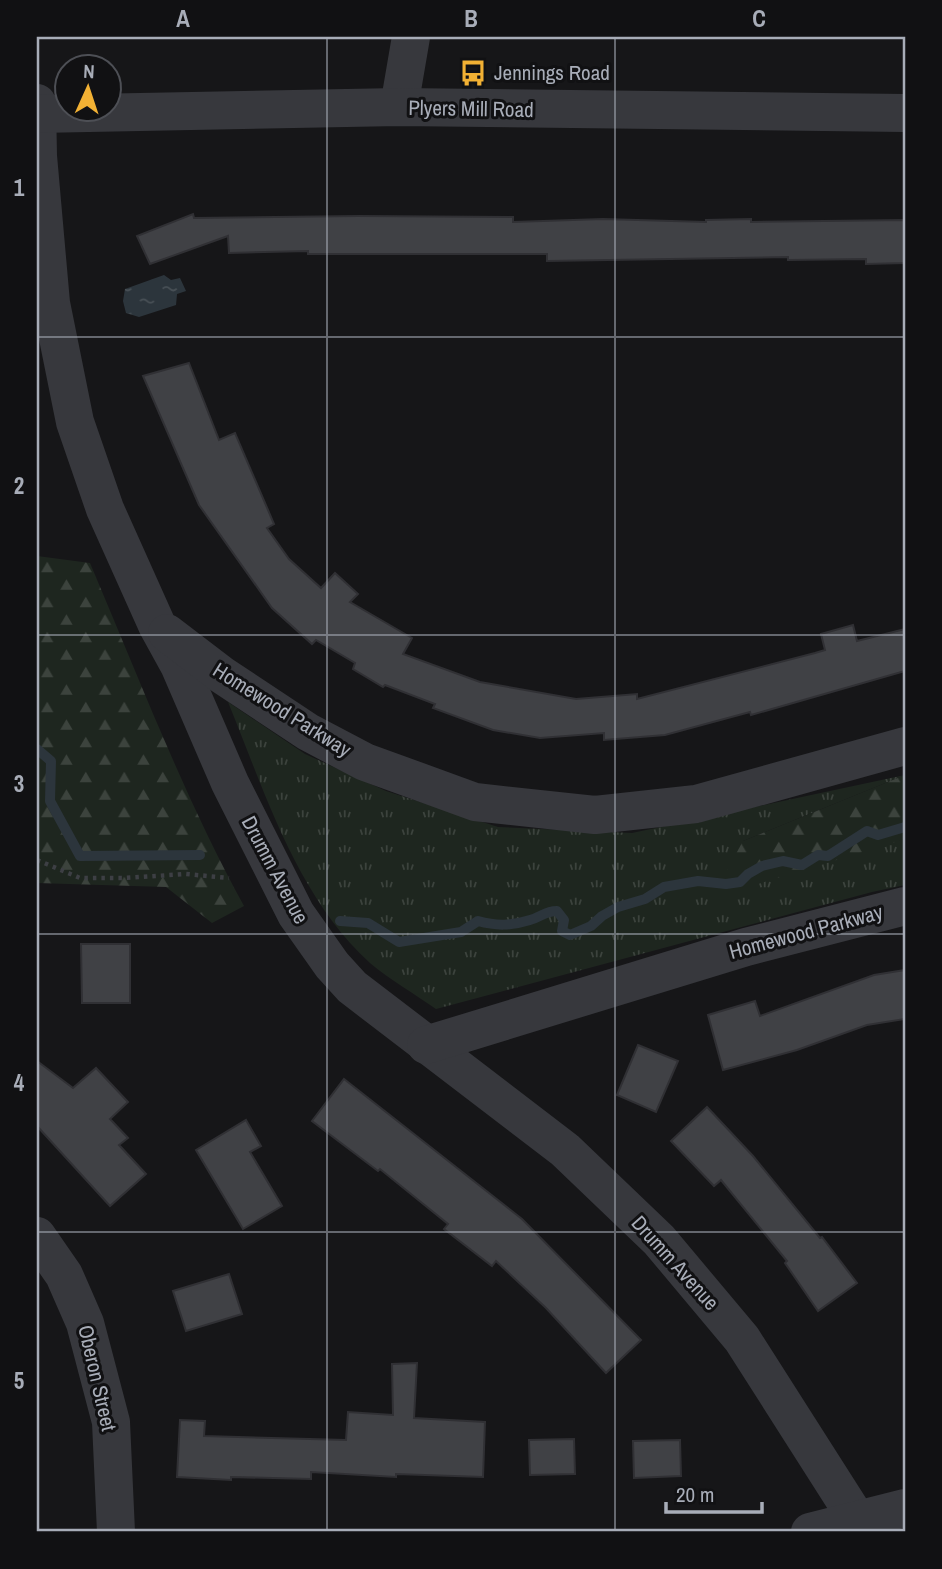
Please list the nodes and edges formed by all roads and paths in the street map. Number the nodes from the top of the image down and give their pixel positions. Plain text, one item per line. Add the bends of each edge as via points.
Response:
1 (411, 37) edge
2 (37, 103) edge
3 (399, 107) junction
4 (905, 113) edge
5 (37, 114) edge
6 (157, 625) junction
7 (905, 746) edge
8 (37, 860) edge
9 (229, 878) dead end
10 (905, 906) edge
11 (426, 1045) junction
12 (37, 1236) edge
13 (905, 1508) edge
14 (861, 1527) edge
15 (116, 1532) edge
16 (810, 1532) edge

1 - 3 street
2 - 5 street, Drumm Avenue
3 - 4 street, Plyers Mill Road
3 - 5 street, Plyers Mill Road
5 - 6 street, Drumm Avenue via 51,303 75,422 105,509
6 - 7 street, Homewood Parkway via 308,732 365,762 474,802 595,815 696,804
6 - 11 street, Drumm Avenue via 296,915 352,987
8 - 9 path via 80,878 186,874
10 - 11 street, Homewood Parkway via 746,947
11 - 14 street, Drumm Avenue via 565,1150 659,1240 742,1339
12 - 15 street, Oberon Street via 64,1275 85,1323 111,1422
13 - 14 street
14 - 16 street

